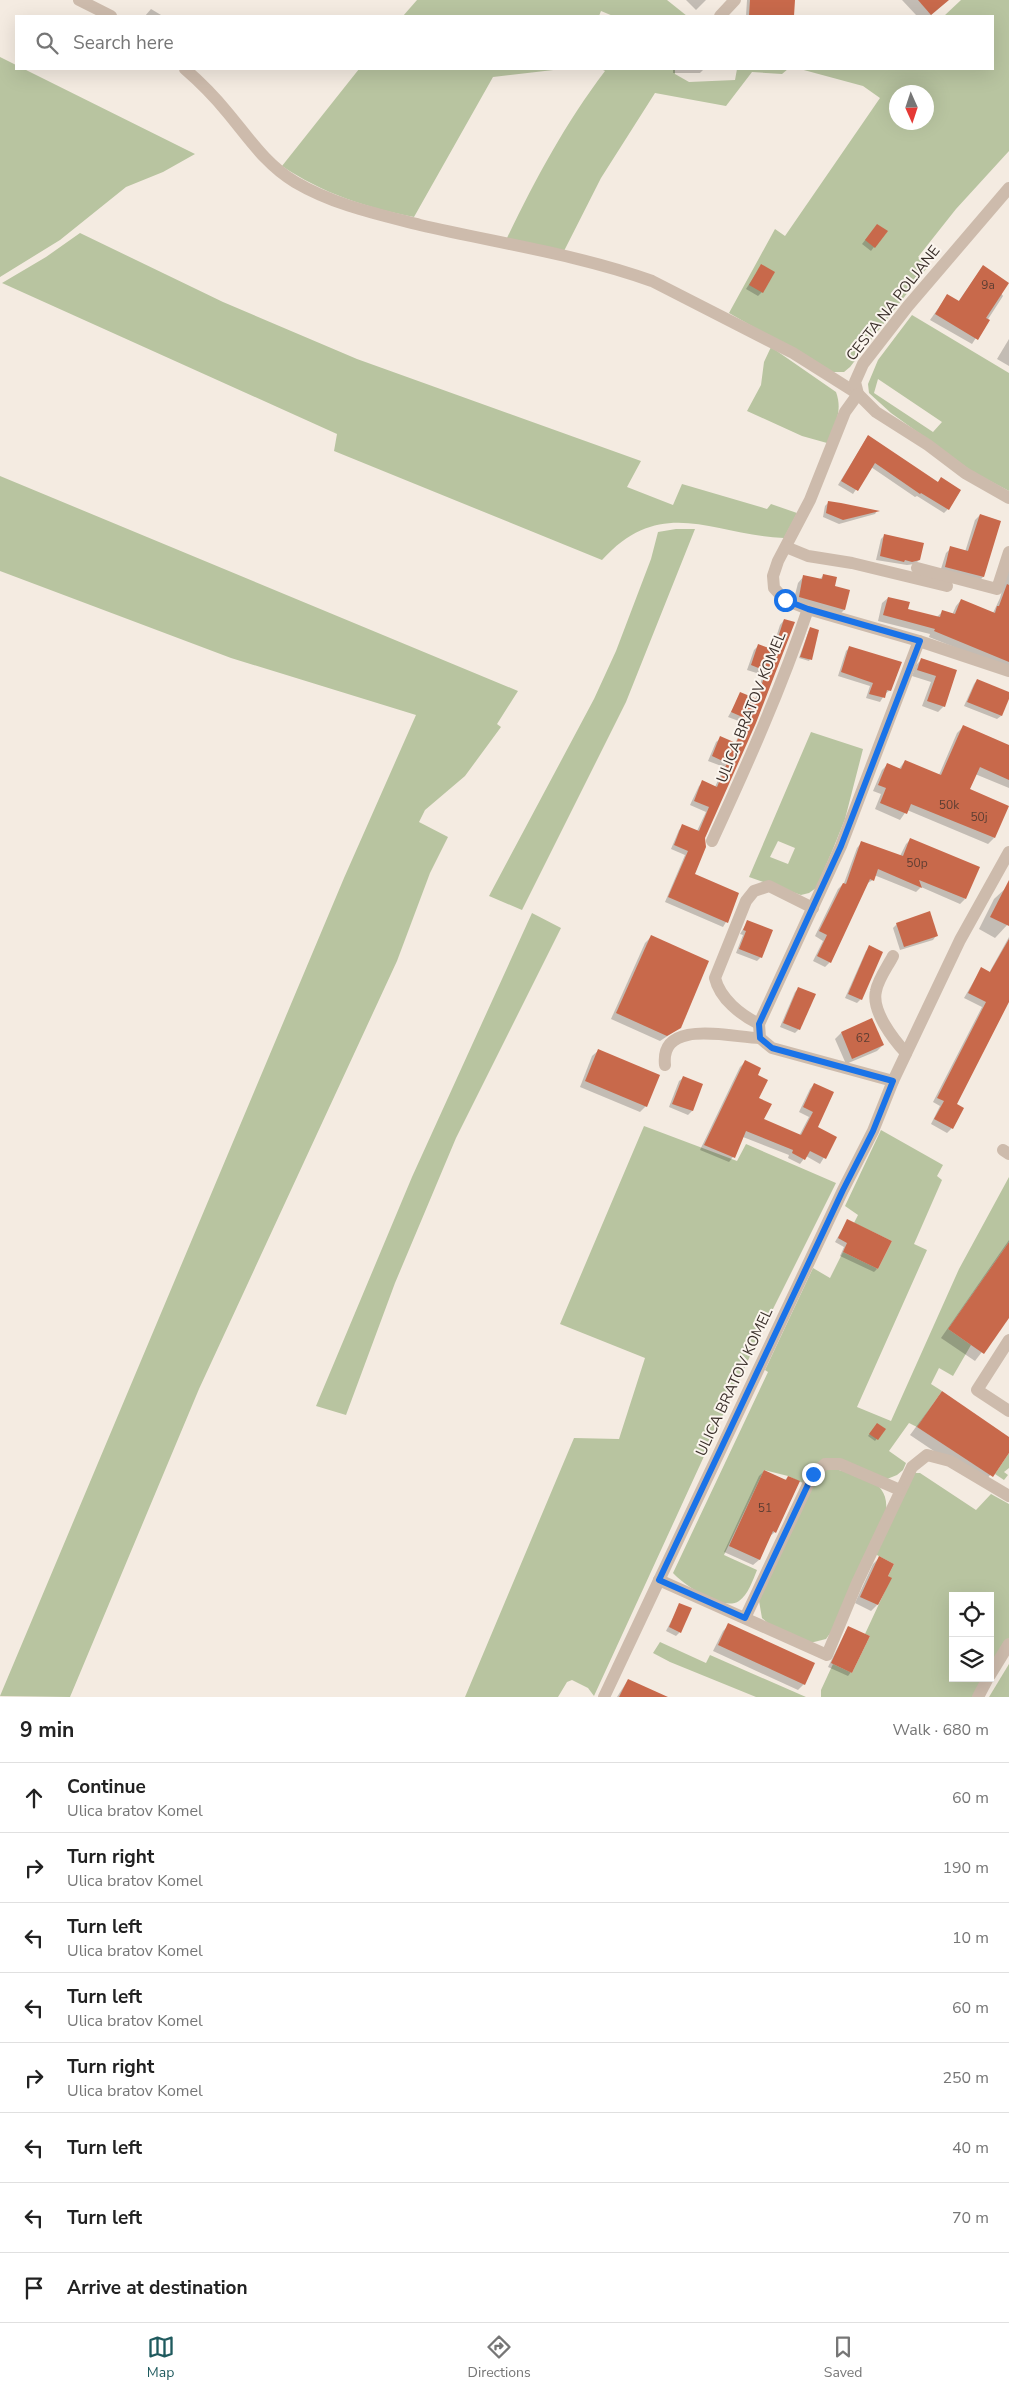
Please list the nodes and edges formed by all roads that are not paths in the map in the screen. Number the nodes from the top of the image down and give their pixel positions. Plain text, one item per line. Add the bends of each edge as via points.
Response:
1 (79, 0) edge
2 (735, 0) edge
3 (109, 15) edge
4 (721, 15) edge
5 (186, 70) edge
6 (1009, 188) edge
7 (858, 394) junction
8 (1009, 498) edge
9 (786, 547) junction
10 (1009, 552) edge
11 (917, 568) dead end
12 (947, 586) dead end
13 (808, 609) junction
14 (920, 641) junction
15 (1009, 671) edge
16 (712, 841) dead end
17 (1008, 855) edge
18 (813, 908) junction
19 (893, 956) dead end
20 (759, 1024) junction
21 (760, 1038) junction
22 (906, 1054) junction
23 (665, 1065) dead end
24 (893, 1081) junction
25 (1009, 1340) edge
26 (1009, 1411) edge
27 (900, 1490) junction
28 (1009, 1496) edge
29 (659, 1580) junction
30 (745, 1618) junction
31 (1009, 1644) edge
32 (994, 1669) edge
33 (986, 1682) edge
34 (604, 1697) edge
35 (978, 1697) edge

1 - 3 street
2 - 4 street
5 - 7 street via 206,88 274,166 295,182 325,197 359,210 562,256 652,281 793,353
6 - 7 street, CESTA NA POLJANE via 863,364 855,382
7 - 8 street via 876,412 965,473
7 - 9 street via 845,412 810,500
9 - 12 street via 808,556 895,572
9 - 13 street via 773,576 774,588 785,600
10 - 11 street via 998,589
13 - 14 street
13 - 16 street, ULICA BRATOV KOMEL via 762,730
14 - 15 street
14 - 18 street via 841,846
17 - 22 street, ULICA BRATOV KOMEL via 960,940
18 - 20 street
18 - 20 street via 769,886 754,891 746,901 715,978 718,988 732,1005
19 - 22 street via 876,991 876,1001 883,1023
20 - 21 street
21 - 23 street via 704,1032 685,1036 669,1045 664,1056
21 - 24 street via 772,1048
22 - 24 street, ULICA BRATOV KOMEL
24 - 29 street, ULICA BRATOV KOMEL via 873,1131
25 - 26 street via 977,1390
27 - 28 street via 912,1466 927,1455 950,1461
27 - 30 street via 840,1464 825,1464 813,1474
27 - 30 street via 827,1655
29 - 30 street
29 - 34 street, ULICA BRATOV KOMEL
31 - 32 street
33 - 35 street

